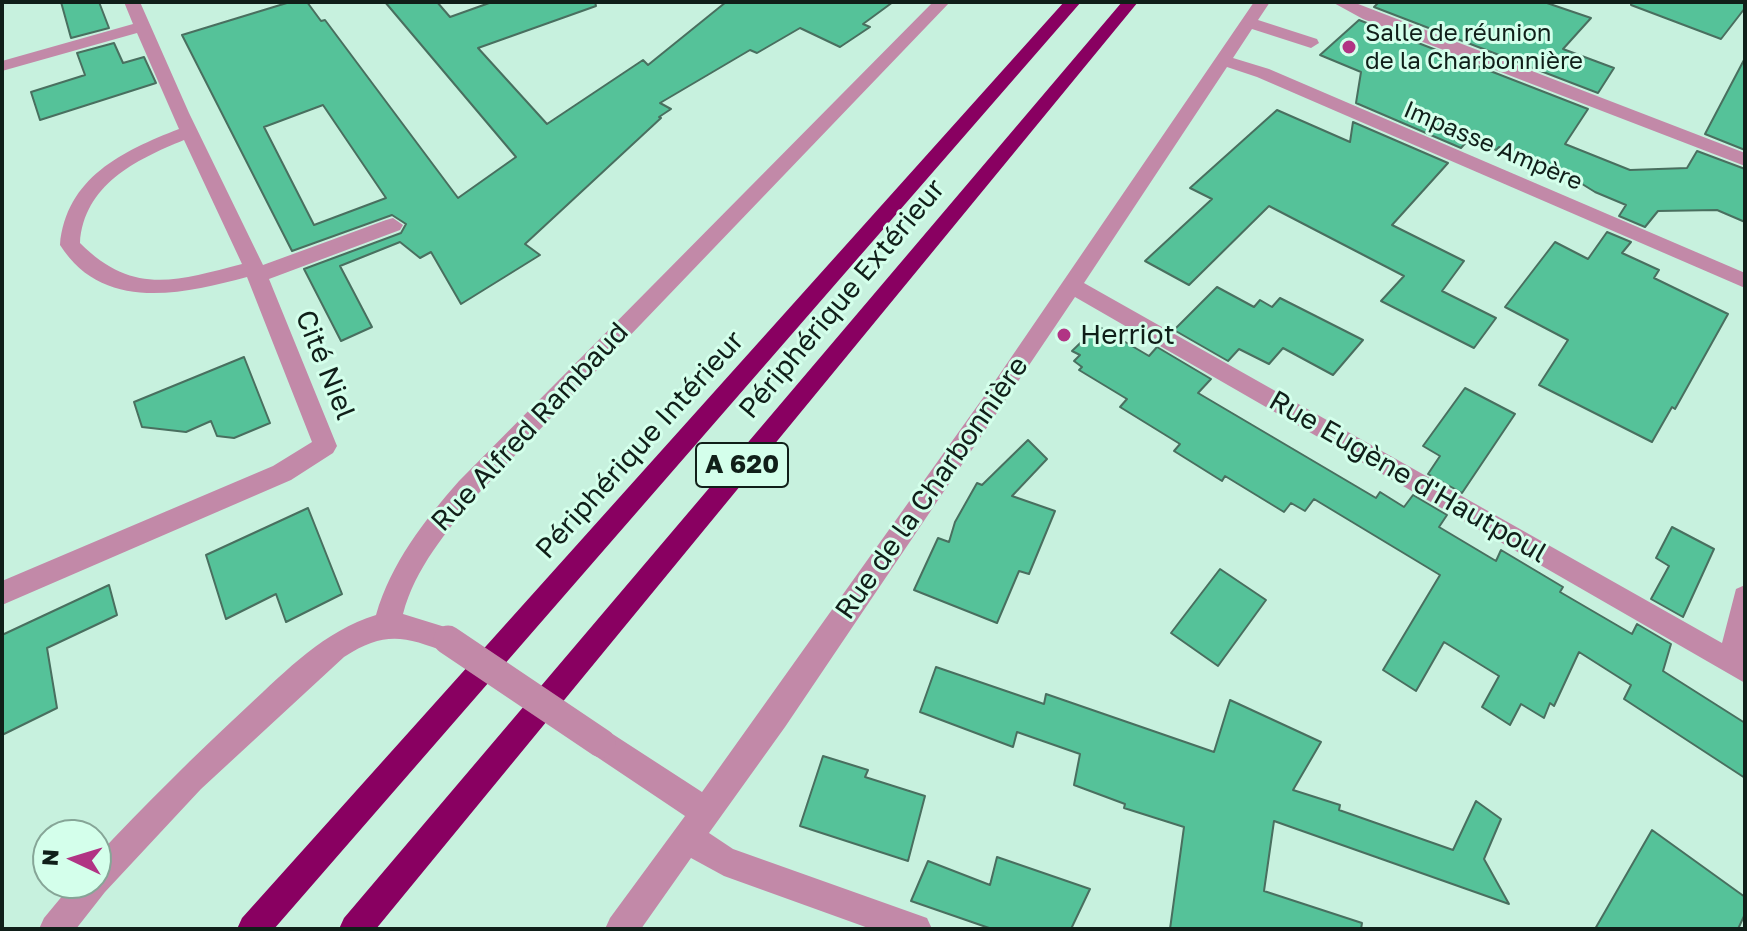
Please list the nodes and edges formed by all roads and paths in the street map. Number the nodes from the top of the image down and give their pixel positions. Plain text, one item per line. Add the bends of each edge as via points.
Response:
1 (132, 2) edge
2 (942, 2) edge
3 (1073, 2) edge
4 (1130, 2) edge
5 (1262, 2) edge
6 (1340, 2) edge
7 (1248, 22) junction
8 (141, 27) junction
9 (1311, 43) dead end
10 (1221, 60) junction
11 (2, 66) edge
12 (189, 132) junction
13 (1745, 160) edge
14 (393, 225) dead end
15 (255, 271) junction
16 (1745, 281) edge
17 (1070, 285) junction
18 (2, 593) edge
19 (1745, 597) edge
20 (387, 625) junction
21 (1738, 666) edge
22 (706, 812) junction
23 (687, 837) junction
24 (112, 863) edge
25 (80, 899) edge
26 (55, 929) edge
27 (253, 929) edge
28 (355, 929) edge
29 (621, 929) edge
30 (916, 929) edge

1 - 8 street, Cité Niel
2 - 20 street, Rue Alfred Rambaud via 468,488 411,560 397,586
3 - 27 highway, Périphérique Intérieur / A 620
4 - 28 highway, Périphérique Extérieur / A 620
5 - 7 street, Rue de la Charbonnière
6 - 13 street
7 - 9 street
7 - 10 street, Rue de la Charbonnière
8 - 11 street
8 - 12 street, Cité Niel
10 - 16 street, Impasse Ampère via 1263,73
10 - 17 street, Rue de la Charbonnière
12 - 15 street, Cité Niel
12 - 15 street via 134,157 99,181 75,213 70,245 87,266 122,286 172,289
14 - 15 street
15 - 18 street, Cité Niel via 325,446 282,473
17 - 21 street, Rue Eugène d'Hautpoul
17 - 22 street, Rue de la Charbonnière
19 - 21 street
20 - 22 street, bridge via 419,626 448,640
20 - 24 street via 365,630 317,661 191,779
22 - 23 street, Rue de la Charbonnière
23 - 29 street, Rue de la Charbonnière
23 - 30 street via 724,861
25 - 26 street

